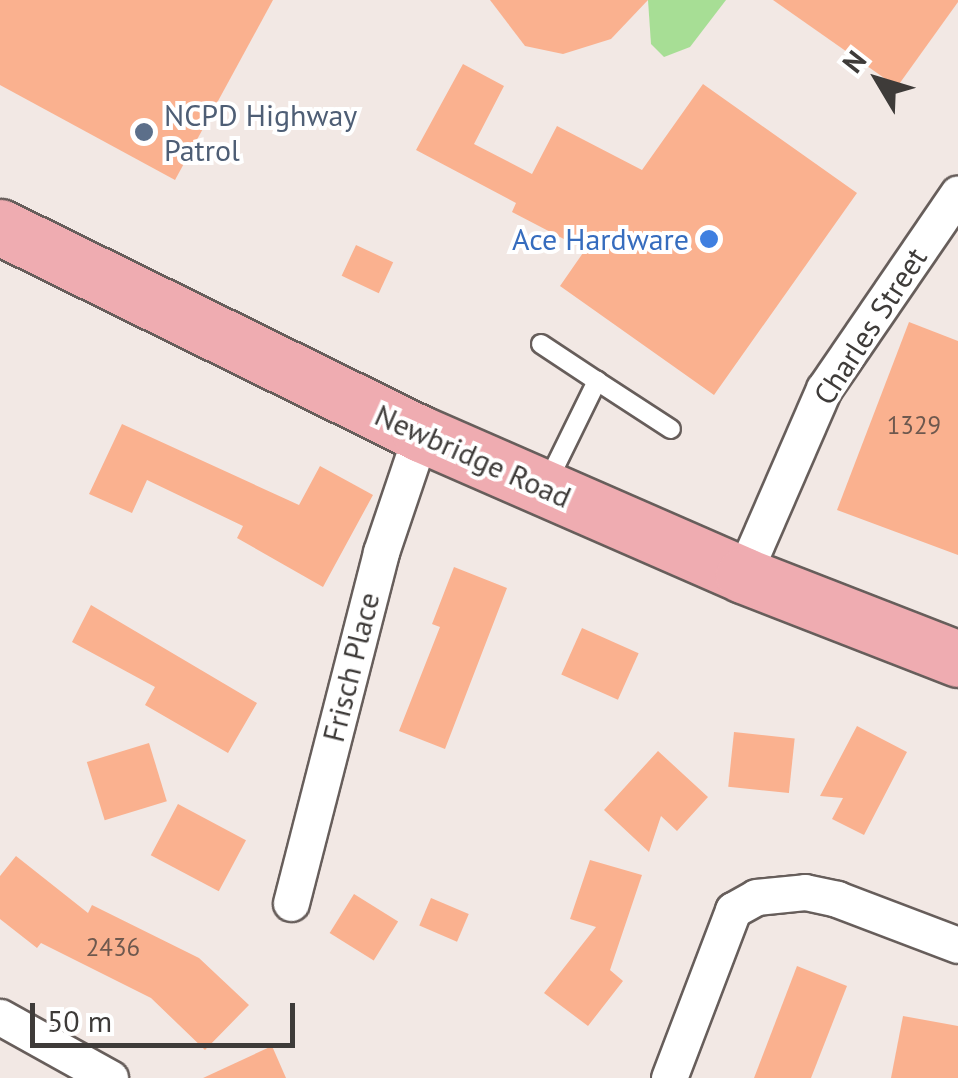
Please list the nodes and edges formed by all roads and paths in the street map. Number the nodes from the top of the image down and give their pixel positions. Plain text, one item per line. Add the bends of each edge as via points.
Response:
1 (953, 211) edge
2 (0, 227) edge
3 (540, 344) dead end
4 (597, 381) junction
5 (670, 429) dead end
6 (421, 434) junction
7 (544, 488) junction
8 (743, 575) junction
9 (958, 659) edge
10 (291, 903) dead end
11 (958, 944) edge
12 (0, 1017) edge
13 (110, 1078) edge
14 (669, 1078) edge

1 - 8 street, Charles Street via 824,389
2 - 6 main road, Newbridge Road
3 - 4 lane
4 - 5 lane
4 - 7 lane
6 - 7 main road, Newbridge Road
6 - 10 street, Frisch Place via 381,552
7 - 8 main road, Newbridge Road
8 - 9 main road, Newbridge Road
11 - 14 street via 837,899 805,892 756,897 733,910
12 - 13 street

